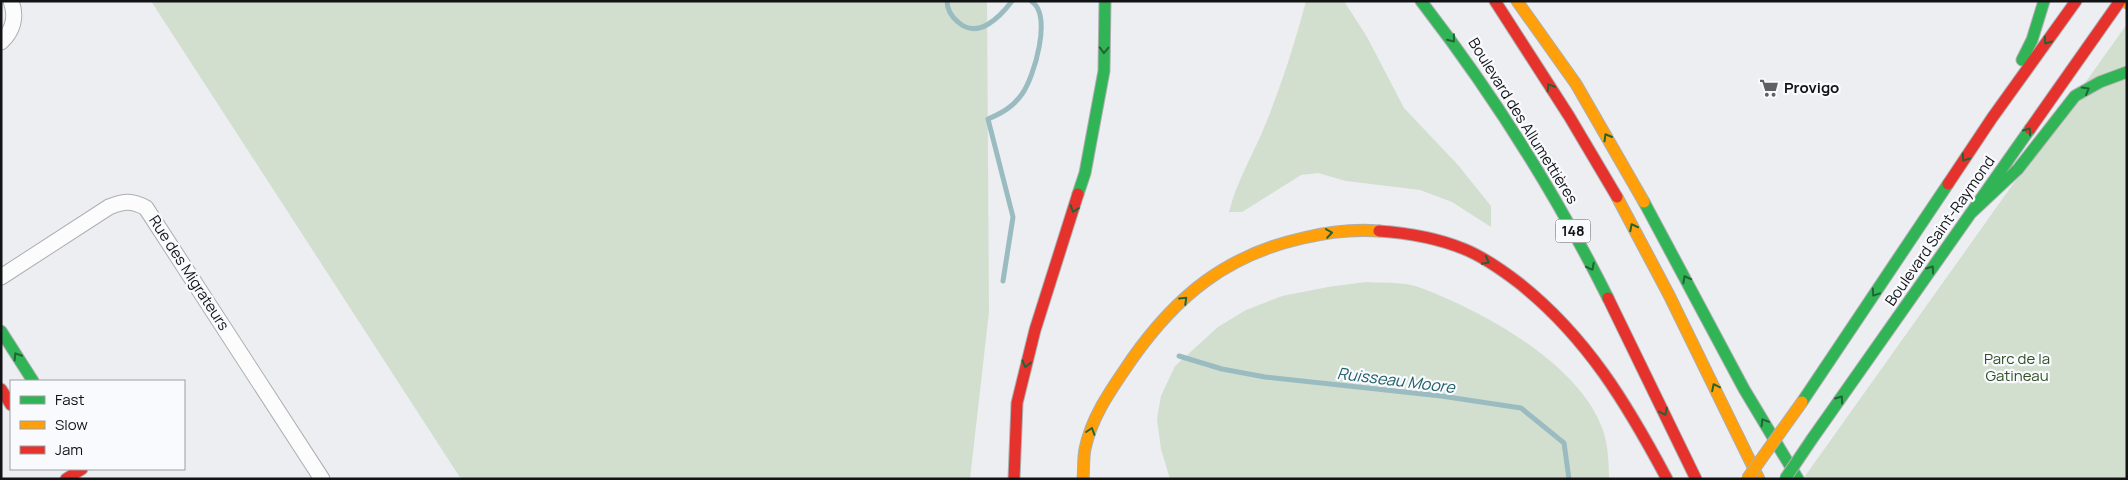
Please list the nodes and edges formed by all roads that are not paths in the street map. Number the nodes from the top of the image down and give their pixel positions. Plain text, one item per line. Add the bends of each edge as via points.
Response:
1 (11, 1) edge
2 (1105, 1) edge
3 (1421, 1) edge
4 (1495, 1) edge
5 (1517, 1) edge
6 (2044, 1) edge
7 (2076, 1) edge
8 (2120, 1) edge
9 (1, 42) edge
10 (2127, 72) edge
11 (1992, 118) junction
12 (1970, 214) junction
13 (1, 277) edge
14 (1, 331) edge
15 (32, 380) edge
16 (1, 389) edge
17 (10, 403) edge
18 (87, 470) edge
19 (61, 477) edge
20 (322, 479) edge
21 (1014, 479) edge
22 (1083, 479) edge
23 (1667, 479) edge
24 (1696, 479) edge
25 (1747, 479) edge
26 (1758, 479) edge
27 (1785, 479) edge
28 (1798, 479) edge

1 - 9 street via 14,22 10,33
2 -> 21 main road via 1104,71 1085,173 1035,330 1017,403
3 -> 24 main road, Boulevard des Allumettières / 148 via 1494,100 1558,202
26 -> 4 main road via 1699,353 1626,212
28 -> 5 main road via 1744,389 1637,189 1576,84
6 - 11 main road via 2032,40
7 -> 11 main road, Boulevard Saint-Raymond
12 -> 8 main road, Boulevard Saint-Raymond
12 -> 10 main road via 2018,170 2075,96
11 -> 25 main road, Boulevard Saint-Raymond, bridge
27 -> 12 main road, Boulevard Saint-Raymond, bridge
13 - 20 street, Rue des Migrateurs via 110,207 136,202 146,208
15 -> 14 main road
16 - 17 main road
18 - 19 main road
22 -> 23 main road via 1085,450 1100,409 1145,340 1198,286 1229,265 1270,247 1305,236 1342,231 1380,231 1462,248 1532,292 1590,352 1632,413

